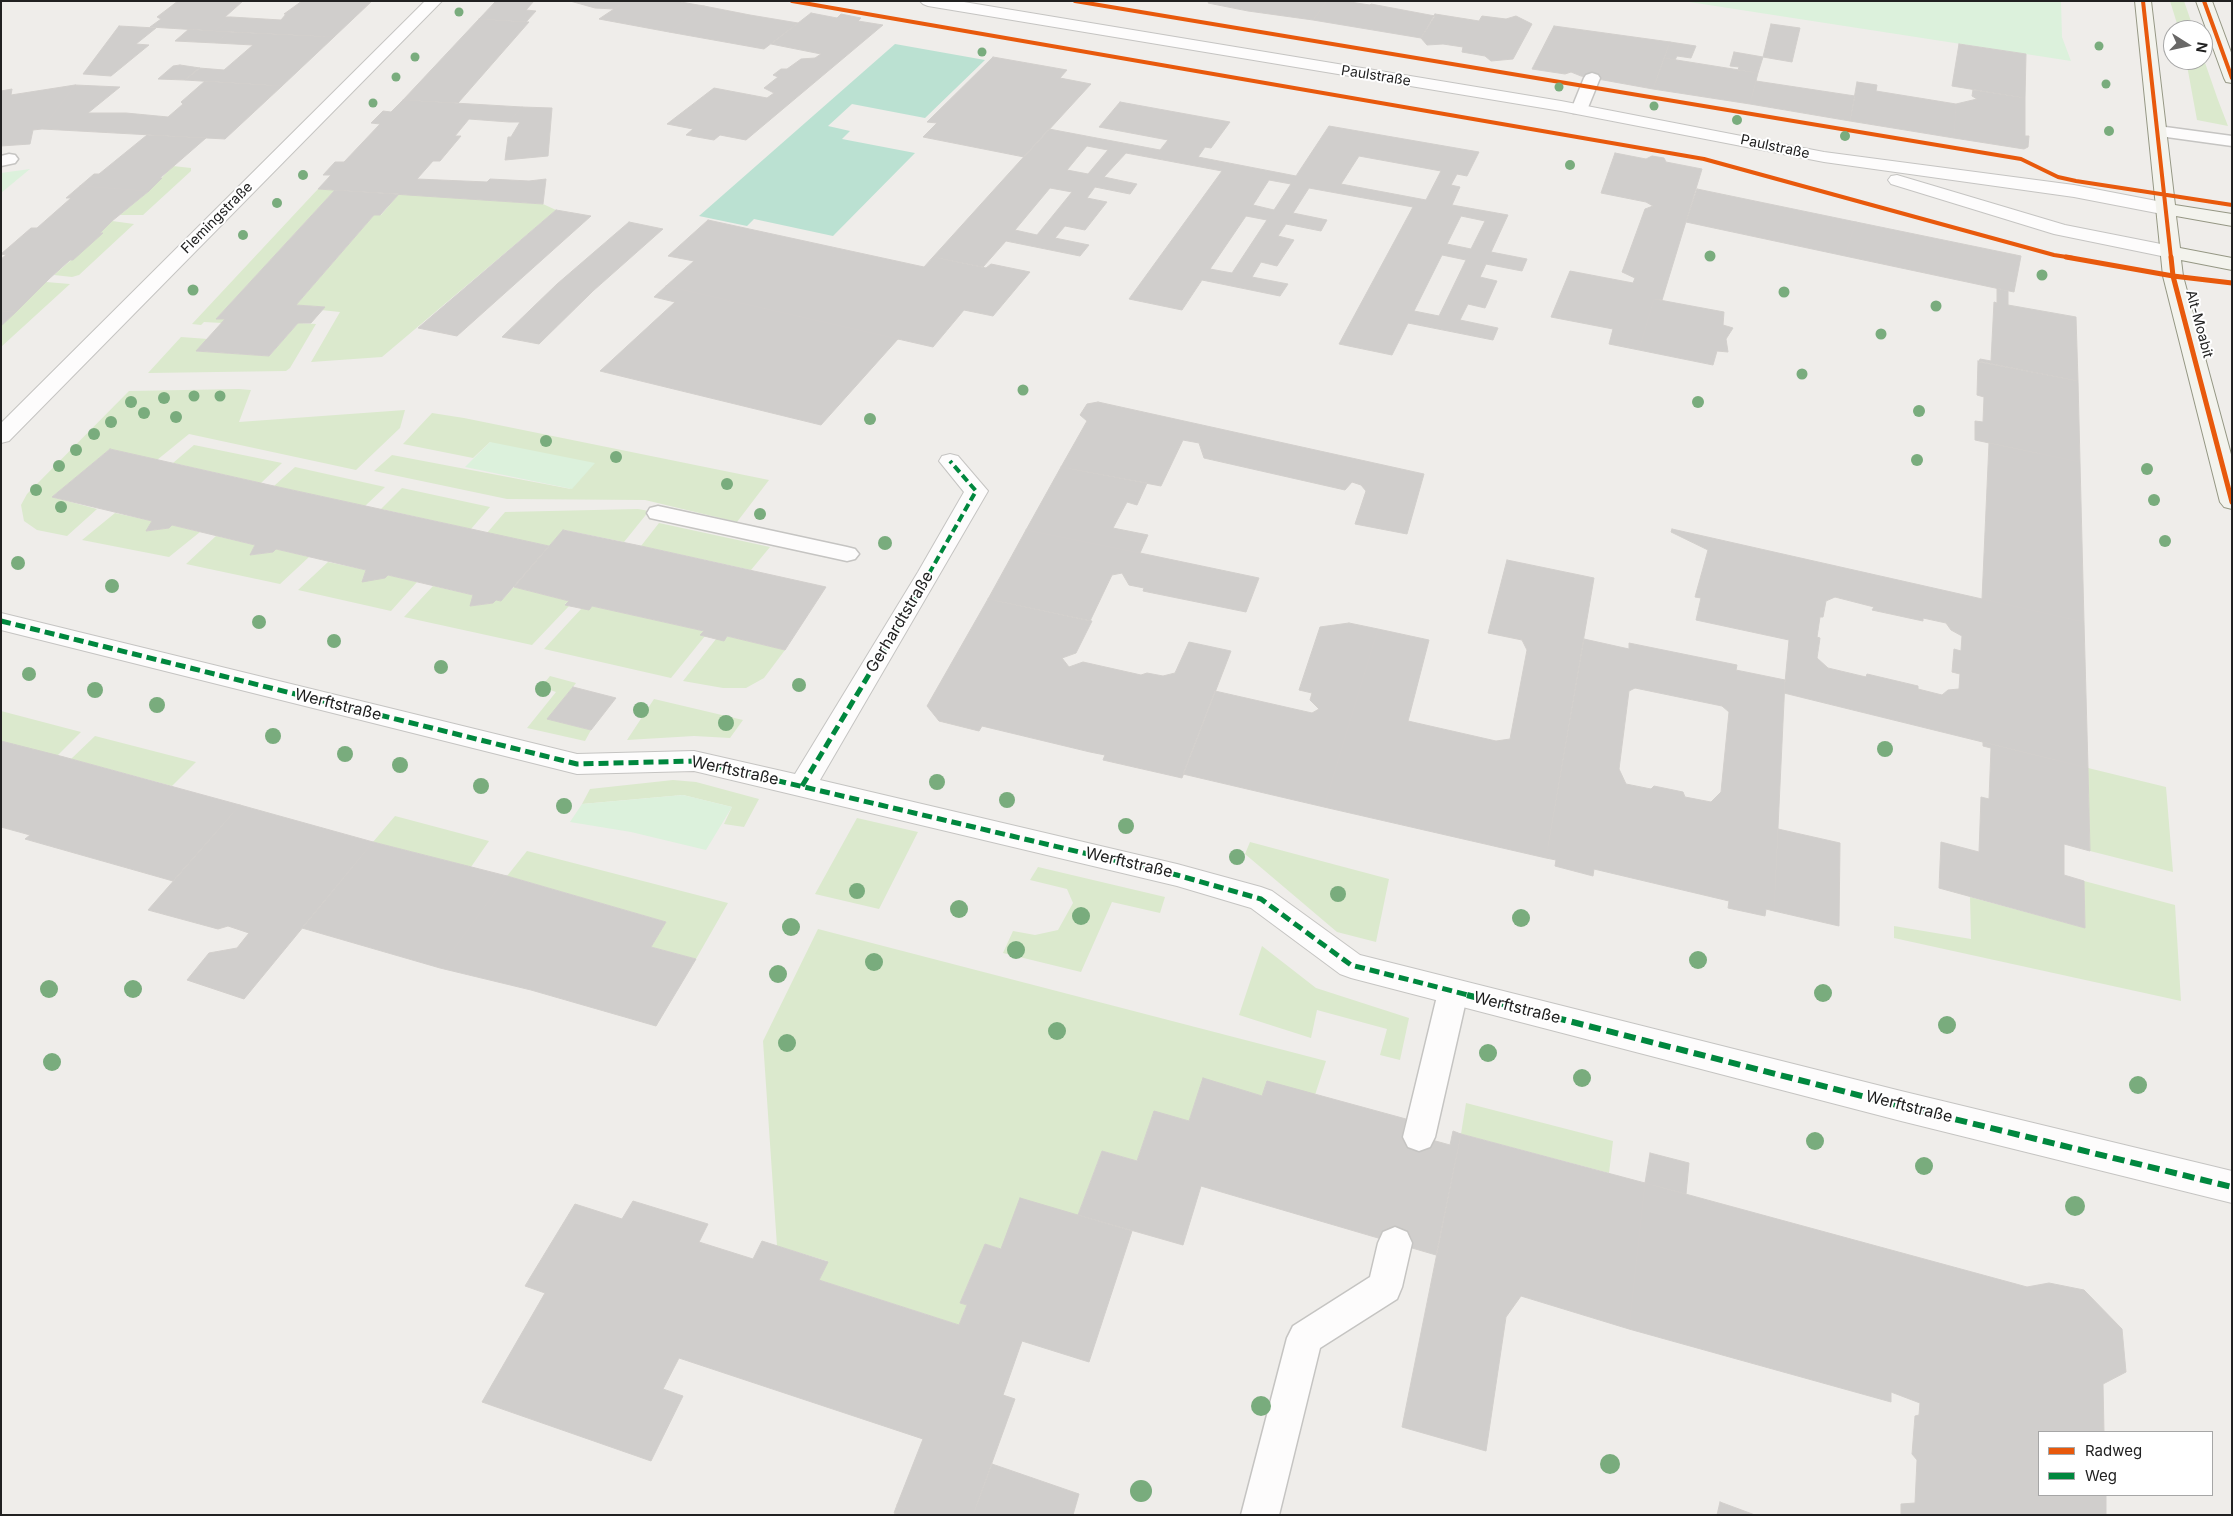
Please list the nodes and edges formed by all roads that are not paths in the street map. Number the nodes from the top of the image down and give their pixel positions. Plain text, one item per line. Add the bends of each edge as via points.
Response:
1 (434, 1) edge
2 (928, 1) edge
3 (2144, 1) edge
4 (2204, 1) edge
5 (1592, 78) dead end
6 (2232, 78) edge
7 (1579, 110) junction
8 (2158, 131) junction
9 (2232, 141) edge
10 (1824, 157) junction
11 (2167, 209) junction
12 (2232, 220) edge
13 (2171, 252) junction
14 (2232, 264) edge
15 (1, 436) edge
16 (950, 462) dead end
17 (2232, 502) edge
18 (658, 513) dead end
19 (847, 554) dead end
20 (1, 621) edge
21 (802, 786) junction
22 (1453, 992) junction
23 (1419, 1137) dead end
24 (2232, 1187) edge
25 (1394, 1243) dead end
26 (1260, 1515) edge

1 - 15 street, Flemingstraße
2 - 7 street, Paulstraße
3 - 8 main road, Alt-Moabit
4 - 6 main road
5 - 7 lane
7 - 10 street, Paulstraße
8 - 9 lane
8 - 11 main road, Alt-Moabit
10 - 11 street, Paulstraße via 2074,191
10 - 13 street, Paulstraße via 2033,223
11 - 12 main road, Paulstraße
11 - 13 main road, Alt-Moabit
13 - 14 main road
13 - 17 main road, Alt-Moabit via 2173,276
16 - 21 street, Gerhardtstraße via 976,491
18 - 19 lane
20 - 21 street, Werftstraße via 577,764 694,760
21 - 22 street, Werftstraße via 1178,875 1260,899 1351,966
22 - 23 lane
22 - 24 street, Werftstraße
25 - 26 lane via 1385,1288 1305,1338

